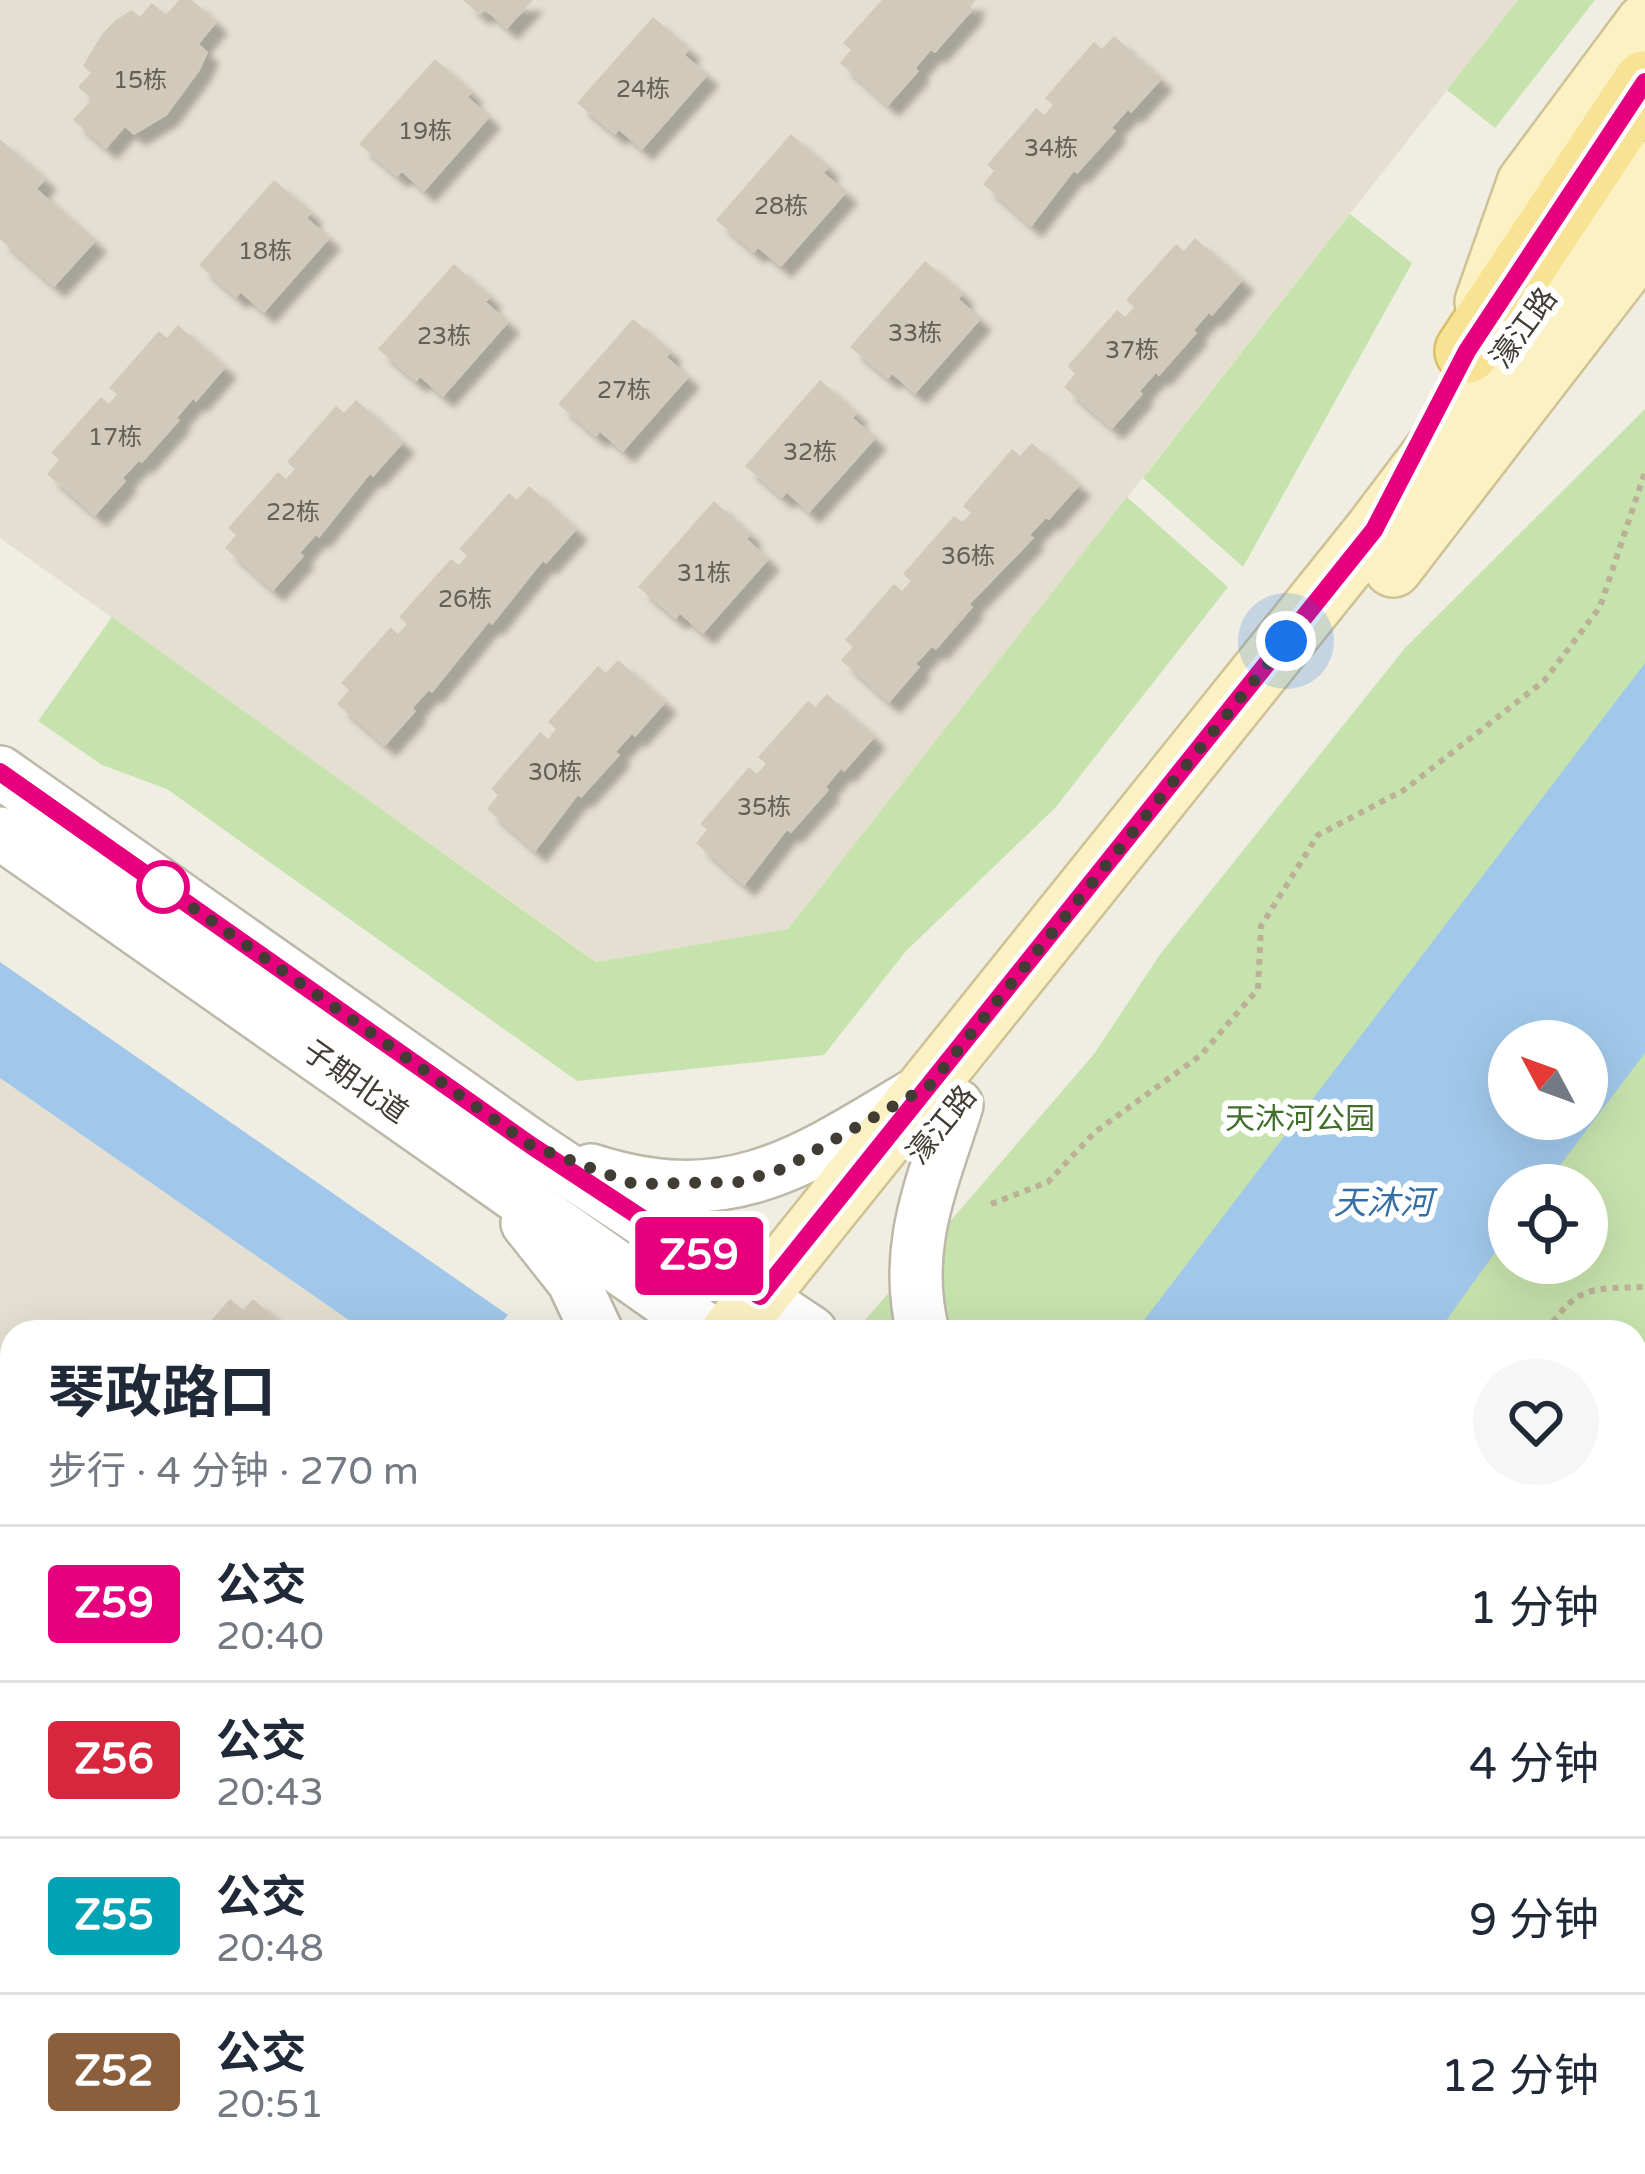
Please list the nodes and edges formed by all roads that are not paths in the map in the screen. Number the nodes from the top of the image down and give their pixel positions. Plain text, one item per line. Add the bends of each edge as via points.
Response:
1 (1645, 22) edge
2 (1645, 82) edge
3 (1645, 170) edge
4 (1645, 241) edge
5 (1645, 306) edge
6 (1467, 351) junction
7 (1390, 541) junction
8 (0, 772) edge
9 (0, 833) edge
10 (944, 1095) junction
11 (532, 1146) junction
12 (494, 1180) junction
13 (591, 1320) edge
14 (693, 1320) edge
15 (770, 1320) edge
16 (775, 1320) edge
17 (920, 1320) edge

1 - 6 main road via 1526,183
2 - 6 main road
3 - 7 main road, 濠江路
4 - 7 main road, 濠江路
5 - 7 main road
6 - 7 main road
7 - 10 main road, 濠江路
8 - 11 street, 子期北道
9 - 12 street, 子期北道
10 - 11 street via 740,1182 634,1184
10 - 16 main road, 濠江路
10 - 17 street via 914,1250
11 - 15 street
12 - 13 street via 573,1280
12 - 14 street, 子期北道

